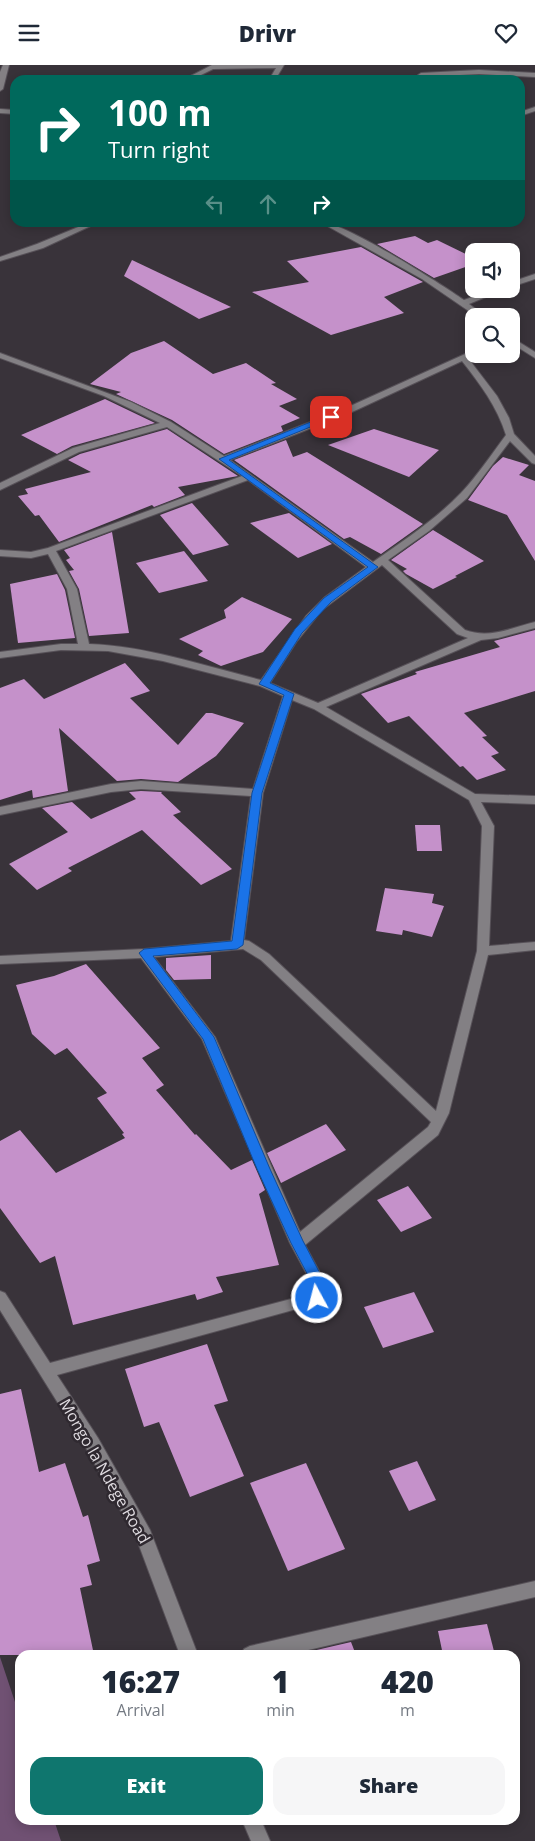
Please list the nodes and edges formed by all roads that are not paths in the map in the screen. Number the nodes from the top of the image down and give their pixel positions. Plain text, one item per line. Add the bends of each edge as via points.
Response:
1 (6, 65) edge
2 (280, 66) edge
3 (196, 75) edge
4 (444, 75) edge
5 (535, 75) edge
6 (0, 89) edge
7 (84, 227) edge
8 (334, 227) edge
9 (0, 259) edge
10 (535, 276) edge
11 (520, 282) edge
12 (477, 298) edge
13 (463, 303) junction
14 (470, 308) edge
15 (520, 345) edge
16 (0, 355) edge
17 (463, 356) joint
18 (535, 356) edge
19 (168, 424) junction
20 (510, 435) junction
21 (223, 459) junction
22 (535, 461) edge
23 (249, 477) junction
24 (0, 487) edge
25 (51, 550) junction
26 (0, 553) edge
27 (382, 560) junction
28 (373, 567) junction
29 (535, 625) edge
30 (477, 638) junction
31 (84, 646) junction
32 (0, 655) edge
33 (264, 684) junction
34 (289, 694) junction
35 (318, 707) junction
36 (257, 793) junction
37 (473, 798) junction
38 (535, 800) edge
39 (0, 811) edge
40 (237, 945) junction
41 (535, 946) edge
42 (483, 951) junction
43 (144, 953) junction
44 (0, 960) edge
45 (438, 1121) junction
46 (297, 1243) junction
47 (0, 1297) edge
48 (46, 1371) junction
49 (535, 1589) edge
50 (187, 1650) edge
51 (272, 1650) edge
52 (253, 1825) edge
53 (261, 1841) edge

1 - 6 street
2 - 3 street via 212,67
4 - 5 street via 479,72
7 - 9 street
8 - 13 street
10 - 11 street
12 - 13 street
13 - 14 street
15 - 18 street
16 - 19 street via 91,387
17 - 20 street via 493,396
17 - 21 street via 349,410
19 - 21 street
19 - 24 street via 76,450
20 - 22 street
20 - 27 street via 457,502 436,522
21 - 23 street
23 - 25 street
23 - 28 street
25 - 26 street via 31,555
25 - 31 street via 72,589
27 - 28 street
27 - 30 street via 461,632
28 - 33 street via 327,600 299,631
29 - 30 street
30 - 35 street
31 - 32 street
31 - 33 street via 162,658
33 - 34 street
34 - 35 street
34 - 36 street
35 - 37 street
36 - 39 street via 141,785
36 - 40 street
37 - 38 street
37 - 42 street via 488,826
40 - 43 street
40 - 45 street via 245,944 265,957
41 - 42 street
42 - 45 street
43 - 44 street
43 - 46 street via 208,1037
45 - 46 street via 433,1131
46 - 48 street via 318,1283 317,1298
47 - 48 street, Mongo la Ndege Road
48 - 50 street, Mongo la Ndege Road via 92,1443 144,1536
49 - 51 street
52 - 53 street

